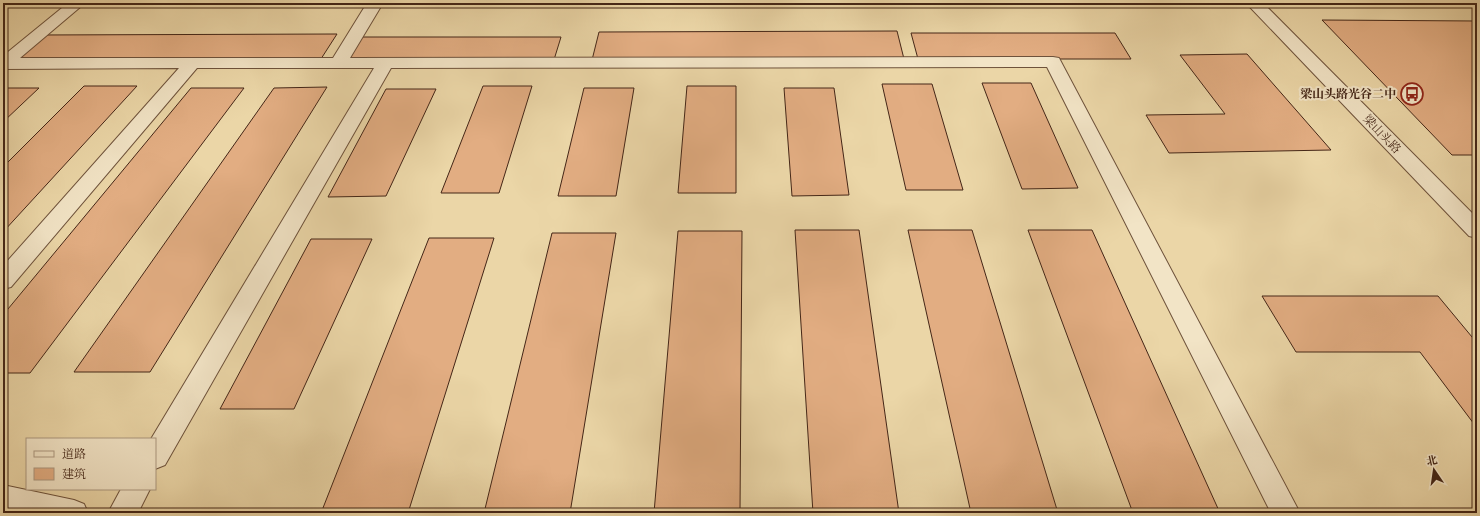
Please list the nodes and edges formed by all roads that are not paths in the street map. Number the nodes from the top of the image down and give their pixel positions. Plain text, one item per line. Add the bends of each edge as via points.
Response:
1 (77, 3) edge
2 (375, 3) edge
3 (1254, 3) edge
4 (192, 63) junction
5 (338, 63) junction
6 (385, 63) junction
7 (3, 64) edge
8 (1477, 231) edge
9 (3, 281) edge
10 (156, 455) edge
11 (135, 490) edge
12 (3, 498) edge
13 (74, 513) edge
14 (122, 513) edge
15 (1286, 513) edge

1 - 7 street
2 - 5 street
3 - 8 street, 梁山头路
4 - 5 street
4 - 7 street
4 - 9 street
5 - 6 street
6 - 10 street
6 - 15 street via 1053,62
11 - 14 street
12 - 13 street

